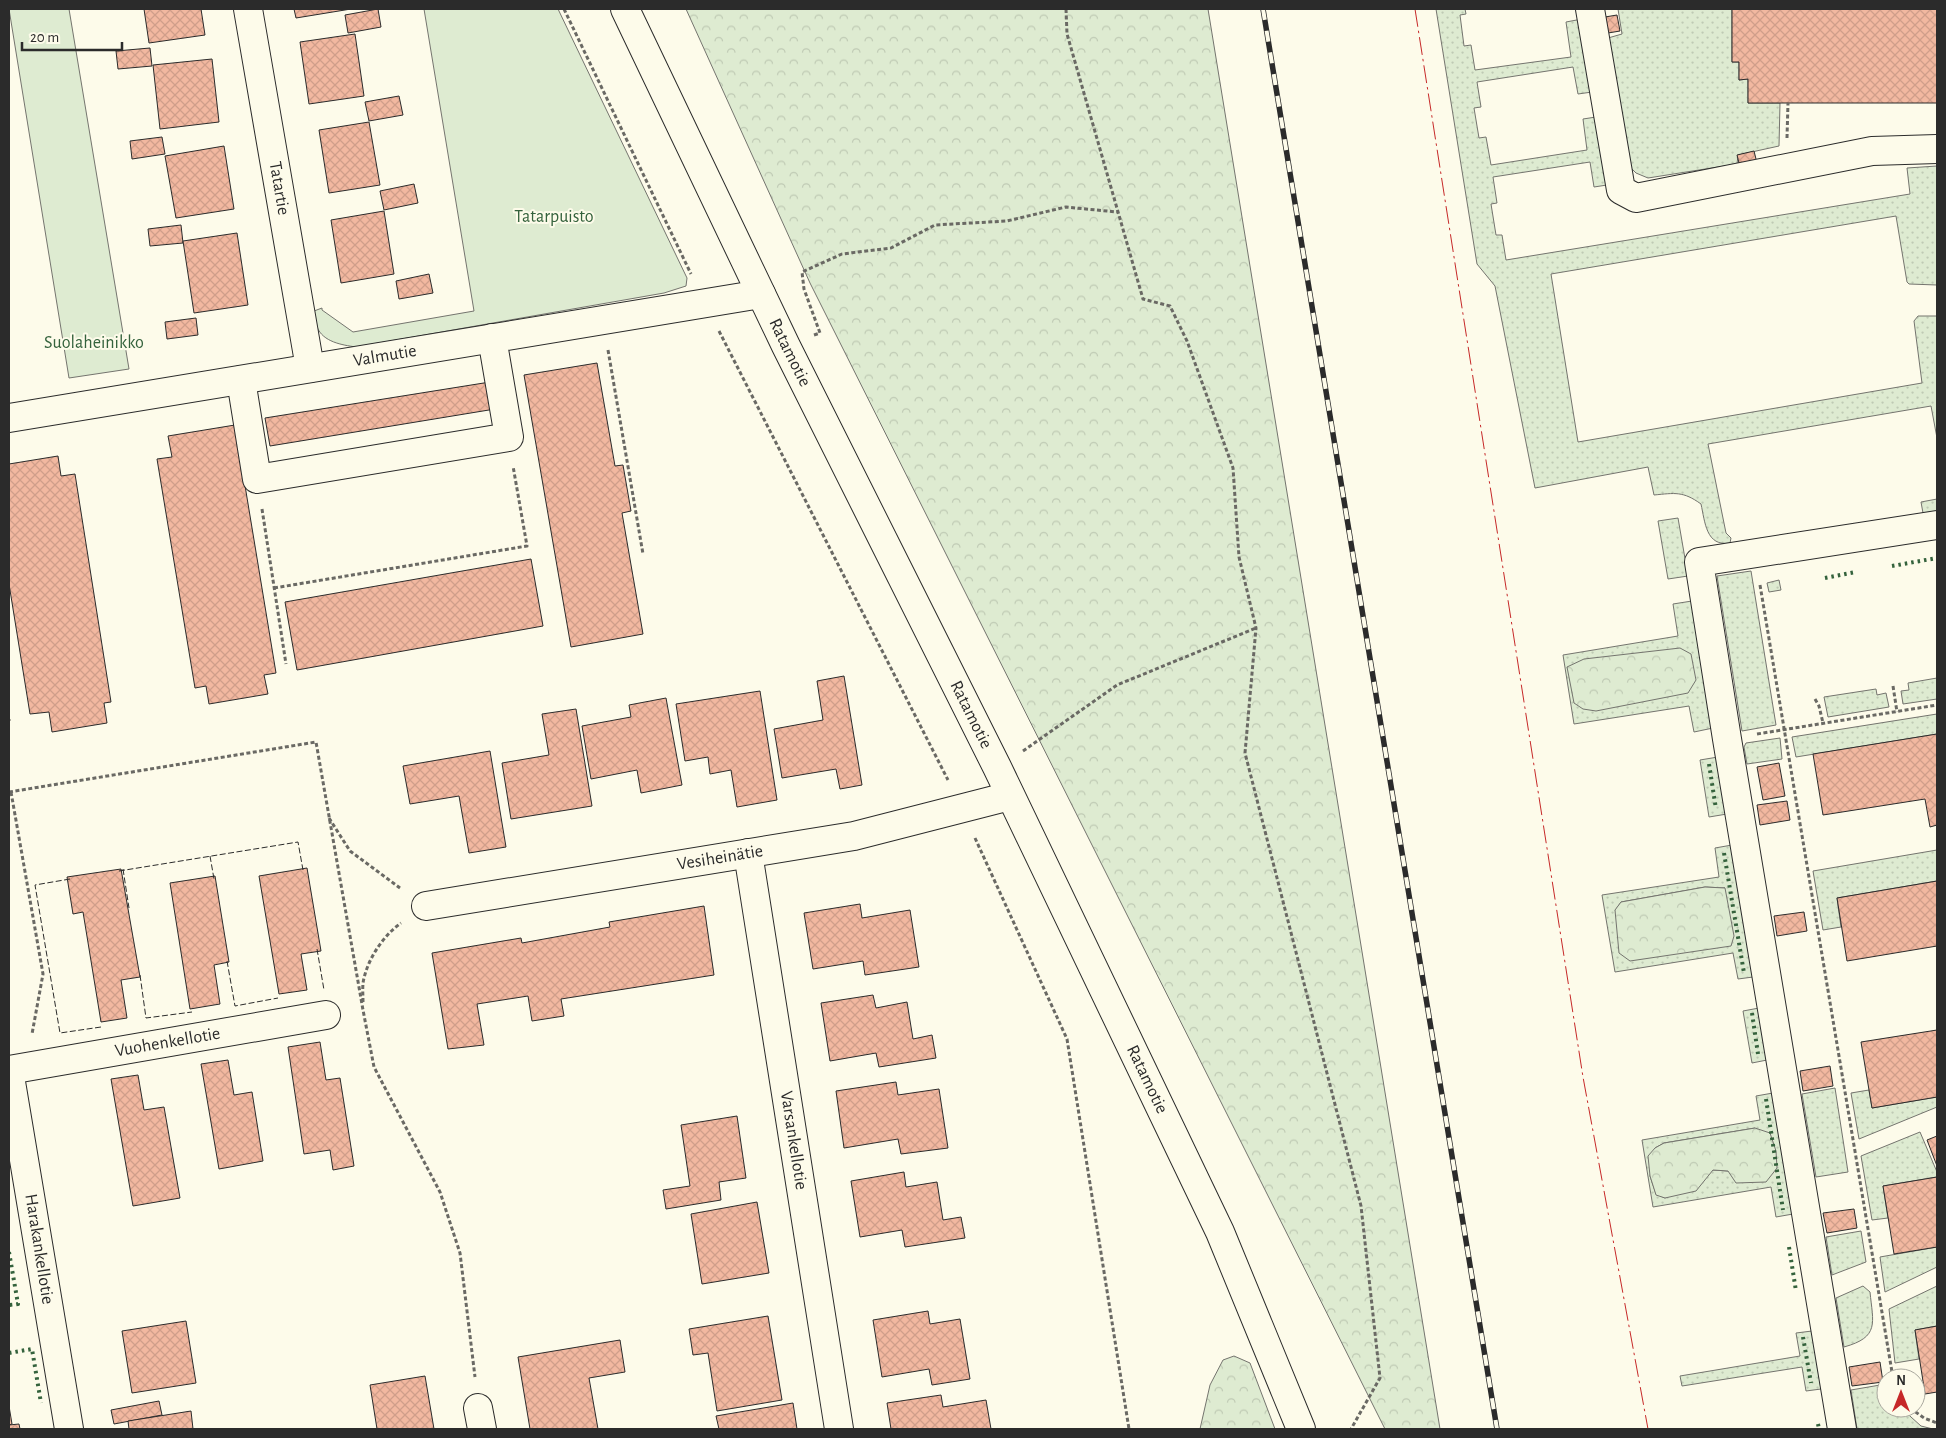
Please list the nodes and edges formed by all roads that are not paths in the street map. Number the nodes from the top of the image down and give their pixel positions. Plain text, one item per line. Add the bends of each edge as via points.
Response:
1 (248, 9) edge
2 (625, 9) edge
3 (1590, 9) edge
4 (1937, 149) edge
5 (761, 294) junction
6 (492, 338) junction
7 (310, 368) junction
8 (240, 380) junction
9 (9, 418) edge
10 (1937, 525) edge
11 (1010, 796) junction
12 (748, 854) junction
13 (426, 906) road end
14 (326, 1015) dead end
15 (17, 1068) edge
16 (69, 1429) edge
17 (839, 1429) edge
18 (1301, 1429) edge
19 (1842, 1429) edge

1 - 7 street, Tatartie
2 - 5 street, Ratamotie
3 - 4 street via 1621,190 1636,198 1872,152
5 - 6 street, Valmutie
5 - 11 street, Ratamotie
6 - 7 street, Valmutie
6 - 8 street via 508,437 257,479
7 - 8 street, Valmutie
8 - 9 street, Valmutie
10 - 19 street via 1699,562
11 - 12 street, Vesiheinätie via 854,836
11 - 18 street, Ratamotie via 1220,1232
12 - 13 street, Vesiheinätie
12 - 17 street, Varsankellotie
14 - 15 street, Vuohenkellotie
15 - 16 street, Harakankellotie

